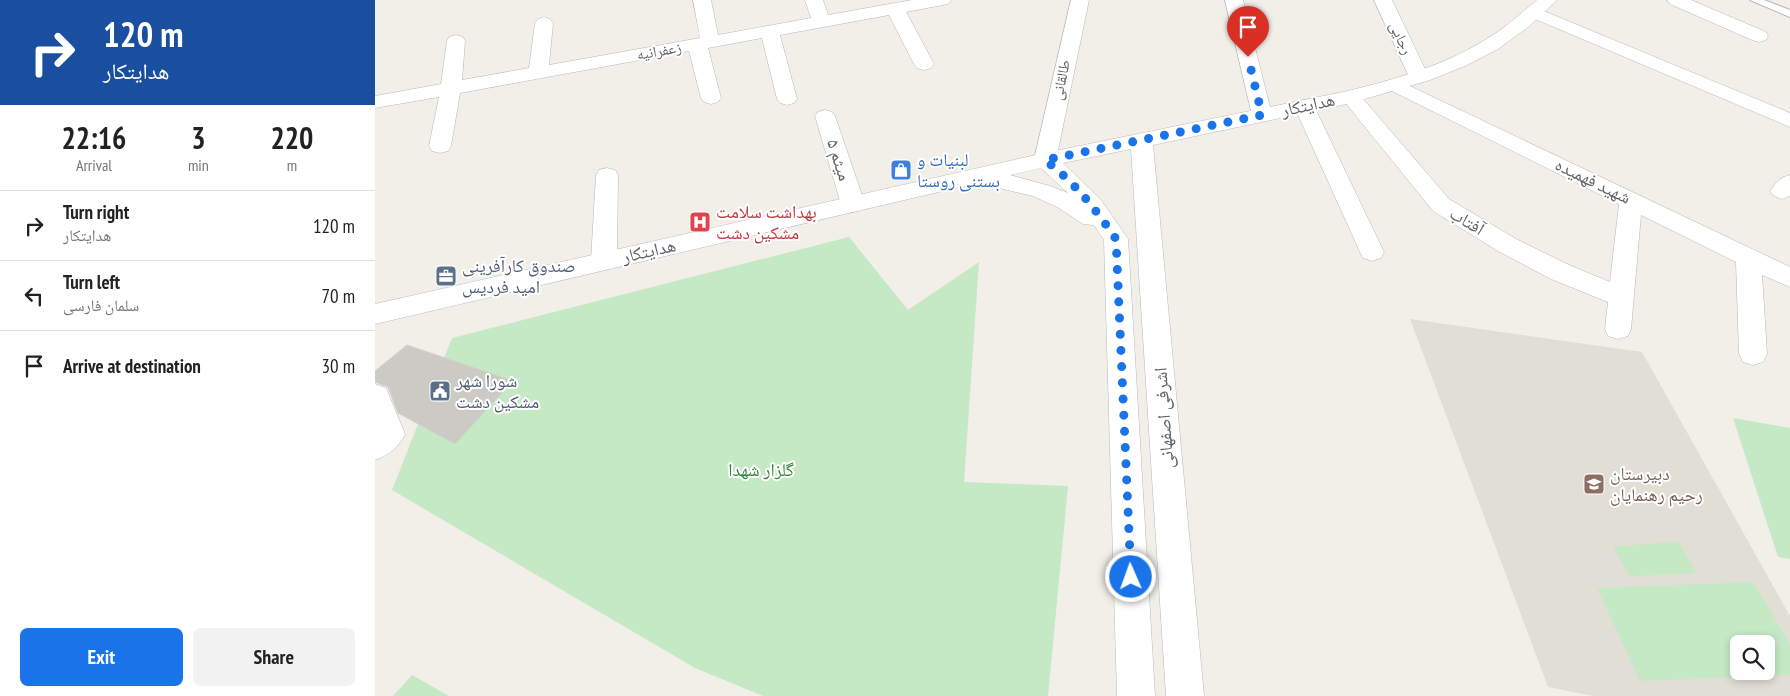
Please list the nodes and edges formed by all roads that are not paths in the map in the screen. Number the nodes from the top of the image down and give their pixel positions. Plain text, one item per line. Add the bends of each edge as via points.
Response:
1 (702, 0) edge
2 (814, 0) edge
3 (942, 0) edge
4 (1080, 0) edge
5 (1234, 0) edge
6 (1383, 0) edge
7 (1675, 0) edge
8 (1755, 0) edge
9 (1541, 6) edge
10 (895, 8) junction
11 (1790, 14) edge
12 (822, 22) junction
13 (544, 23) dead end
14 (770, 31) junction
15 (1759, 36) dead end
16 (456, 41) dead end
17 (703, 43) junction
18 (924, 64) dead end
19 (538, 73) junction
20 (1419, 77) junction
21 (1395, 85) junction
22 (451, 89) junction
23 (1351, 97) junction
24 (711, 98) dead end
25 (787, 99) dead end
26 (375, 102) edge
27 (1304, 106) junction
28 (1262, 115) junction
29 (825, 116) dead end
30 (1790, 121) edge
31 (1141, 140) junction
32 (440, 146) dead end
33 (1045, 160) junction
34 (607, 175) dead end
35 (972, 177) junction
36 (1631, 200) junction
37 (853, 204) junction
38 (1116, 239) junction
39 (1372, 252) dead end
40 (1749, 258) junction
41 (604, 261) junction
42 (1790, 278) edge
43 (1621, 297) junction
44 (375, 314) edge
45 (1618, 329) dead end
46 (1753, 354) dead end
47 (377, 396) dead end
48 (375, 447) edge
49 (1136, 696) edge
50 (1185, 696) edge

1 - 17 street
2 - 12 street
3 - 10 street, زعفرانیه
4 - 33 street, طالقانی
5 - 28 street
6 - 20 street, رجایی
7 - 15 street
8 - 11 lane
9 - 20 street, هدایتکار via 1491,45
9 - 30 street
10 - 12 street, زعفرانیه
10 - 18 street
12 - 14 street, زعفرانیه
13 - 19 street
14 - 17 street, زعفرانیه
14 - 25 street
16 - 22 street
17 - 19 street, زعفرانیه
17 - 24 street
19 - 22 street, زعفرانیه
20 - 21 street, هدایتکار
21 - 23 street, هدایتکار
21 - 36 street, شهید فهمیده
22 - 26 street, زعفرانیه
22 - 32 street
23 - 27 street, هدایتکار
23 - 43 street, آفتاب via 1441,205 1507,245 1560,272
27 - 28 street, هدایتکار
27 - 39 street
28 - 31 street, هدایتکار
29 - 37 street, میثم ۵
31 - 33 street, هدایتکار
31 - 50 street, اشرفی اصفهانی
33 - 35 street, هدایتکار
33 - 38 street via 1068,178
34 - 41 street
35 - 37 street, هدایتکار
35 - 38 street via 1001,180 1045,191 1071,203
36 - 40 street, شهید فهمیده
36 - 43 street
37 - 41 street, هدایتکار
38 - 49 street
40 - 42 street, شهید فهمیده
40 - 46 street
41 - 44 street, هدایتکار
43 - 45 street
47 - 48 street via 390,434

